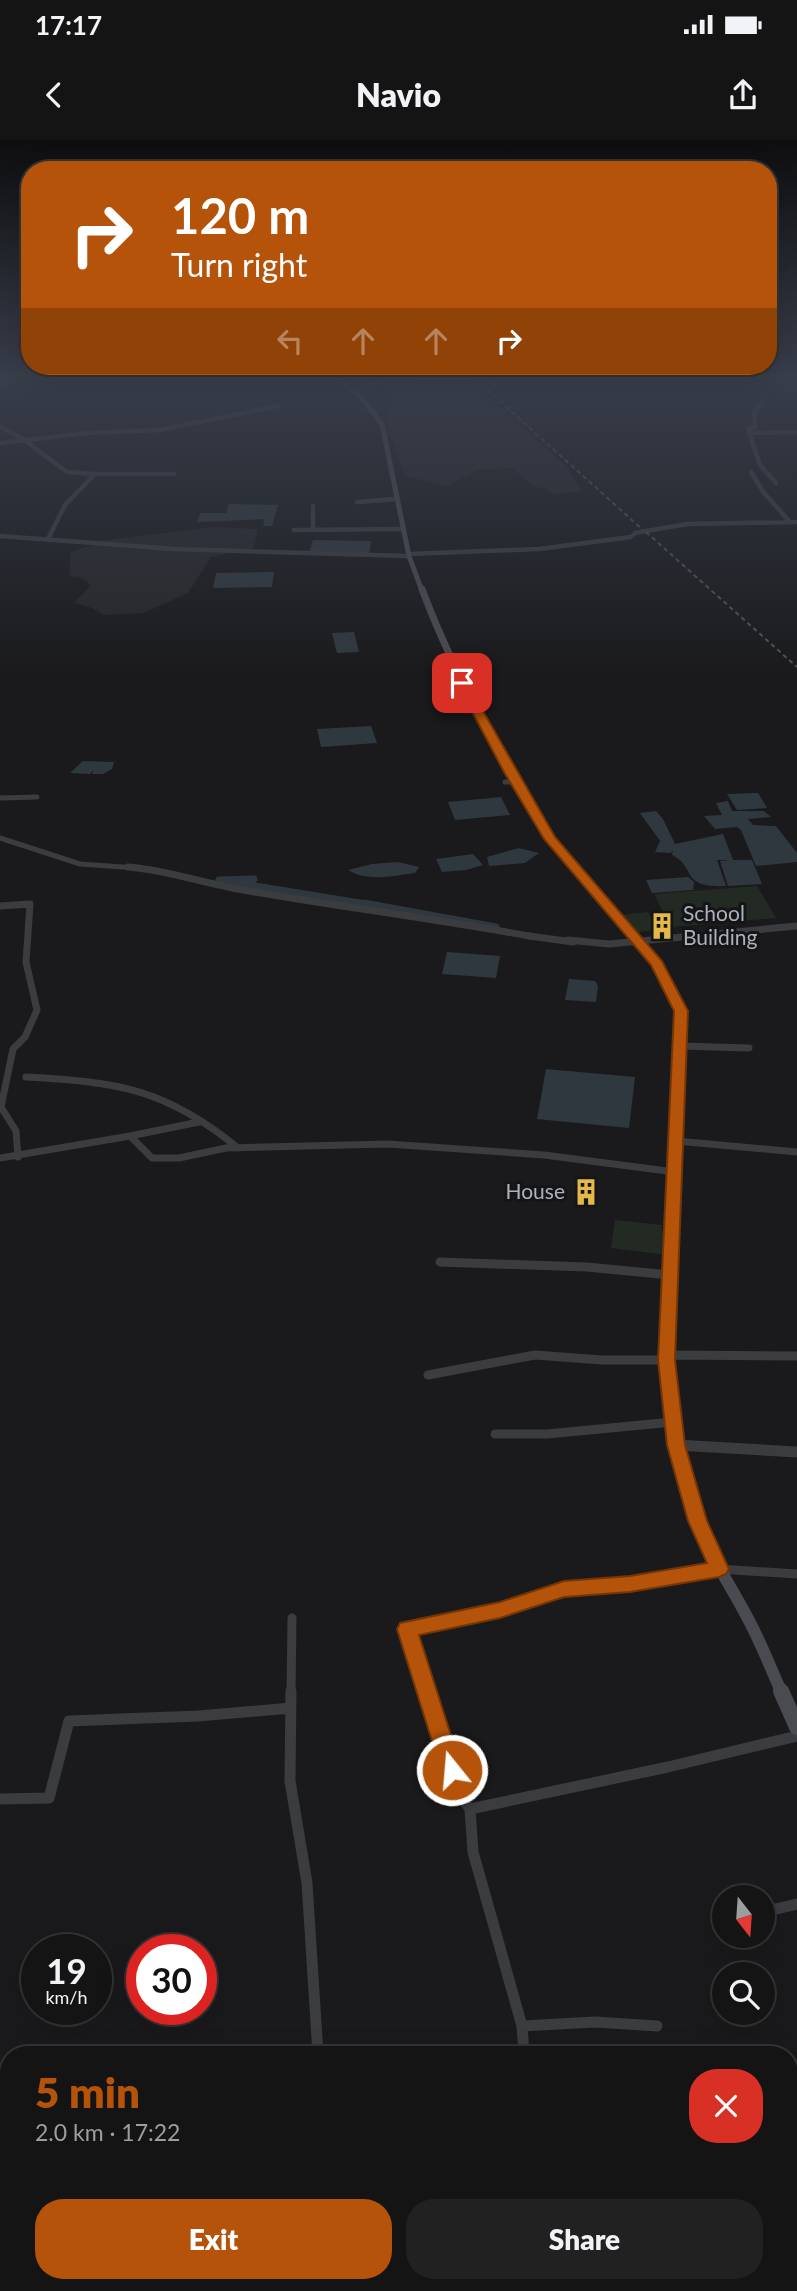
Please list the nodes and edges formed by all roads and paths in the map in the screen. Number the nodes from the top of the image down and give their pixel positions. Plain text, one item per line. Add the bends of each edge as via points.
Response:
1 (95, 474) edge
2 (392, 474) edge
3 (752, 474) edge
4 (768, 474) edge
5 (776, 483) dead end
6 (396, 499) junction
7 (357, 502) dead end
8 (313, 506) dead end
9 (794, 522) edge
10 (313, 529) junction
11 (402, 529) junction
12 (294, 530) dead end
13 (0, 536) edge
14 (48, 539) junction
15 (409, 555) junction
16 (505, 782) dead end
17 (516, 782) junction
18 (37, 797) dead end
19 (0, 798) edge
20 (0, 838) edge
21 (0, 906) edge
22 (797, 926) edge
23 (551, 939) dead end
24 (638, 941) junction
25 (680, 1046) junction
26 (749, 1048) dead end
27 (26, 1077) dead end
28 (199, 1122) junction
29 (130, 1136) junction
30 (676, 1141) junction
31 (238, 1148) junction
32 (797, 1152) edge
33 (18, 1157) junction
34 (0, 1158) edge
35 (675, 1172) junction
36 (440, 1262) dead end
37 (670, 1275) junction
38 (797, 1356) edge
39 (667, 1360) junction
40 (428, 1375) dead end
41 (673, 1422) junction
42 (495, 1434) dead end
43 (676, 1445) junction
44 (797, 1452) edge
45 (719, 1569) junction
46 (797, 1574) edge
47 (292, 1618) dead end
48 (291, 1708) junction
49 (797, 1727) edge
50 (797, 1736) edge
51 (0, 1799) edge
52 (470, 1809) junction
53 (797, 1904) edge
54 (775, 1909) edge
55 (522, 2026) junction
56 (657, 2026) dead end
57 (317, 2046) edge
58 (523, 2046) edge

1 - 14 street via 65,505
2 - 6 main road
3 - 9 street via 764,493
4 - 5 street
6 - 7 street
6 - 11 main road
8 - 10 street
9 - 15 street via 687,524 539,549
10 - 11 street
10 - 12 street
11 - 15 main road
13 - 14 street
14 - 15 street via 196,550
15 - 17 main road via 468,703
16 - 17 street
17 - 24 main road via 550,839
18 - 19 street
20 - 24 street, bridge via 80,864 150,869 246,891 573,942 607,946
21 - 33 street via 30,904 24,935 27,971 39,1006 21,1044 13,1049 1,1107 16,1131
22 - 24 street
23 - 24 street via 609,944
24 - 25 main road via 657,964 681,1011
25 - 26 street
25 - 30 main road
27 - 28 street via 131,1087
28 - 29 street
28 - 31 street via 215,1128
29 - 31 street via 152,1158
29 - 33 street
30 - 32 street
30 - 35 main road
31 - 35 street via 312,1144 455,1147
33 - 34 street
35 - 37 main road
36 - 37 street
37 - 39 main road
38 - 39 street via 673,1355
39 - 40 street via 535,1355
39 - 41 main road
41 - 42 street
41 - 43 main road
43 - 44 street
43 - 45 main road via 697,1521
45 - 46 street
45 - 49 main road via 747,1616
45 - 52 street via 564,1589 500,1610 407,1629 458,1793
47 - 48 street
48 - 51 street via 69,1721 49,1798
48 - 57 street via 290,1781 307,1883
50 - 52 street
52 - 55 street via 472,1853
53 - 54 street
55 - 56 street via 595,2022
55 - 58 street

